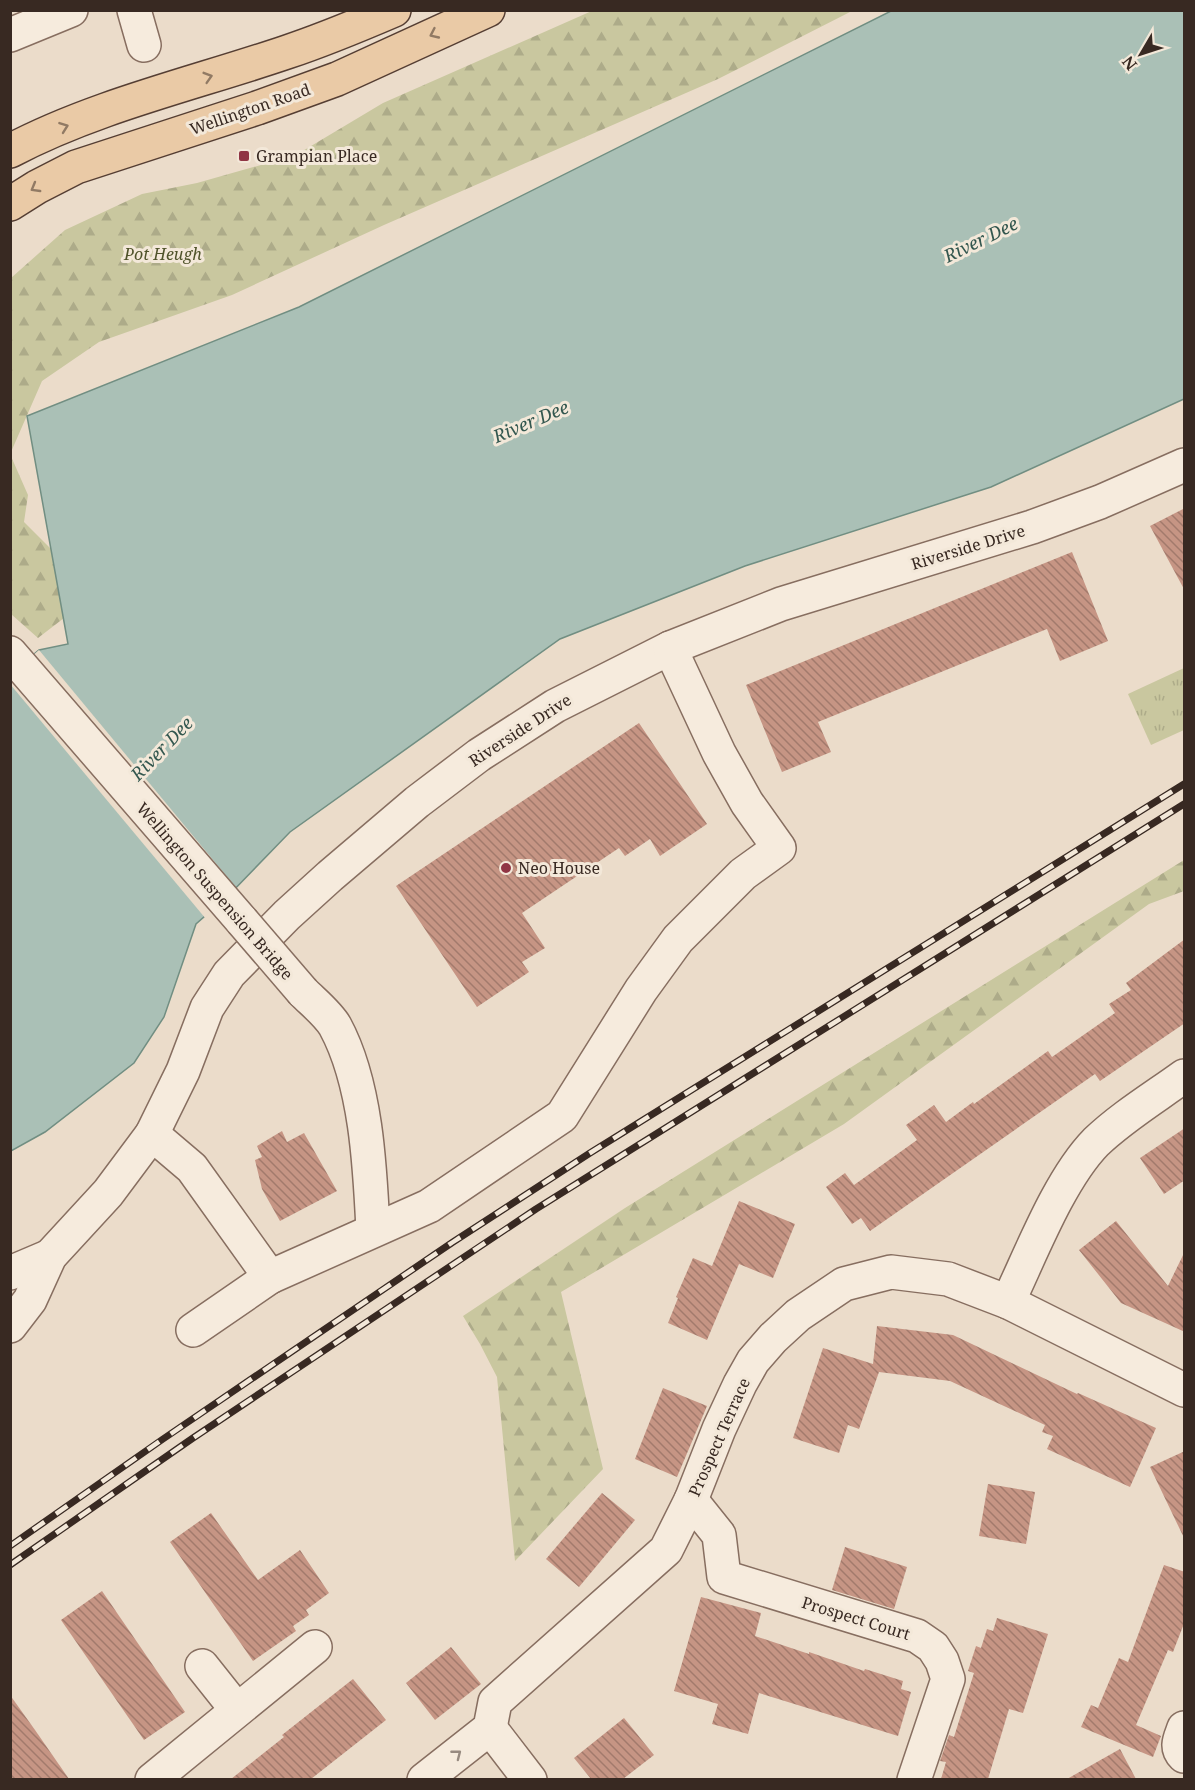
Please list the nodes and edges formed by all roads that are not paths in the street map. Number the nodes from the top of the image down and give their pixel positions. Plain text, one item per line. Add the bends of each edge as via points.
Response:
1 (71, 10) edge
2 (134, 10) edge
3 (394, 10) edge
4 (488, 10) edge
5 (10, 35) edge
6 (144, 45) dead end
7 (10, 151) edge
8 (10, 204) edge
9 (1185, 465) edge
10 (670, 648) junction
11 (10, 653) edge
12 (1185, 1076) edge
13 (152, 1134) junction
14 (374, 1230) junction
15 (50, 1256) junction
16 (10, 1273) edge
17 (270, 1277) junction
18 (1008, 1302) junction
19 (10, 1326) edge
20 (193, 1330) dead end
21 (1185, 1390) edge
22 (691, 1500) junction
23 (315, 1647) dead end
24 (202, 1666) dead end
25 (237, 1710) junction
26 (490, 1728) junction
27 (1185, 1728) edge
28 (1185, 1756) edge
29 (152, 1779) edge
30 (424, 1779) edge
31 (530, 1779) edge
32 (914, 1779) edge

1 - 5 street
2 - 6 street
7 -> 3 main road via 40,135 289,52
4 -> 8 main road, Wellington Road via 337,79 76,168
9 - 10 street, Riverside Drive via 1032,527 781,604
10 - 13 street, Riverside Drive via 555,706 479,755 417,802 287,915 229,974 207,1008 183,1071
10 - 14 street via 719,753 747,803 779,848 744,874 678,939 562,1116 429,1206
11 - 14 street, Wellington Suspension Bridge, bridge via 334,1024 349,1062 365,1124
12 - 18 street via 1107,1132 1076,1167
13 - 15 street, Riverside Drive via 108,1193
13 - 17 street via 192,1168
14 - 17 street
15 - 16 street
15 - 19 street via 30,1300
17 - 20 street
18 - 21 street, Prospect Terrace
18 - 22 street, Prospect Terrace via 948,1279 891,1272 844,1284 822,1297 773,1338 753,1361 719,1429
22 - 26 street, Prospect Terrace via 666,1550 495,1702
22 - 32 street, Prospect Court via 719,1535 724,1577 917,1636 933,1647 948,1679
23 - 25 street
24 - 25 street
25 - 29 street
30 -> 26 street
26 - 31 street
27 - 28 street via 1178,1743

